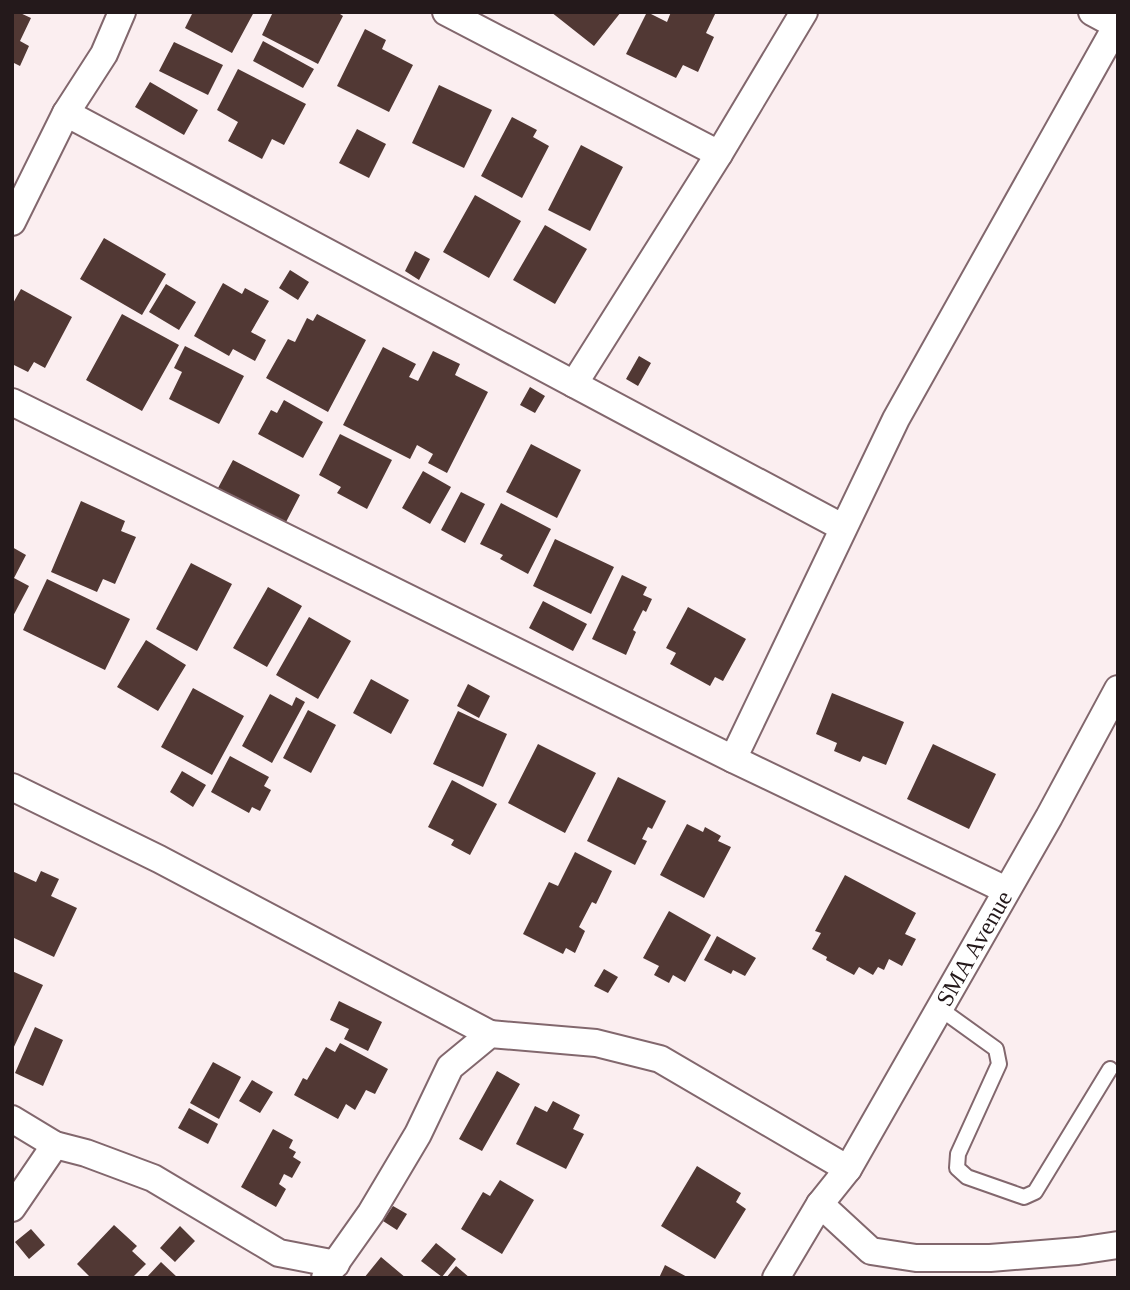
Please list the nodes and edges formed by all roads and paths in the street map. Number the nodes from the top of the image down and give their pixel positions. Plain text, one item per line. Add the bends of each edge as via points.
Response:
1 (122, 12) edge
2 (446, 12) edge
3 (804, 12) edge
4 (1092, 12) edge
5 (1117, 25) edge
6 (66, 113) junction
7 (719, 154) junction
8 (12, 222) edge
9 (574, 383) junction
10 (12, 402) edge
11 (842, 527) junction
12 (1118, 689) edge
13 (733, 759) junction
14 (12, 787) edge
15 (1006, 890) junction
16 (939, 1008) junction
17 (490, 1034) junction
18 (1110, 1069) dead end
19 (12, 1119) edge
20 (55, 1145) junction
21 (848, 1169) junction
22 (820, 1203) junction
23 (12, 1208) edge
24 (1118, 1245) edge
25 (330, 1271) edge
26 (776, 1278) edge

1 - 6 street via 104,54
2 - 7 street
3 - 7 street
4 - 5 street
5 - 11 street via 896,419
6 - 8 street
6 - 9 street
7 - 9 street
9 - 11 street
10 - 13 street
11 - 13 street
12 - 15 street, SMA Avenue
13 - 15 street
14 - 17 street via 159,859
15 - 16 street, SMA Avenue
16 - 18 lane via 996,1049 999,1056 958,1154 957,1168 967,1177 1024,1197 1035,1192
16 - 21 street, SMA Avenue
17 - 21 street via 596,1043 660,1059
17 - 25 street via 450,1067 418,1134
19 - 20 street
20 - 23 street
20 - 25 street via 153,1178 279,1253
21 - 22 street, SMA Avenue
22 - 24 street via 871,1251 916,1258 990,1258
22 - 26 street, SMA Avenue

